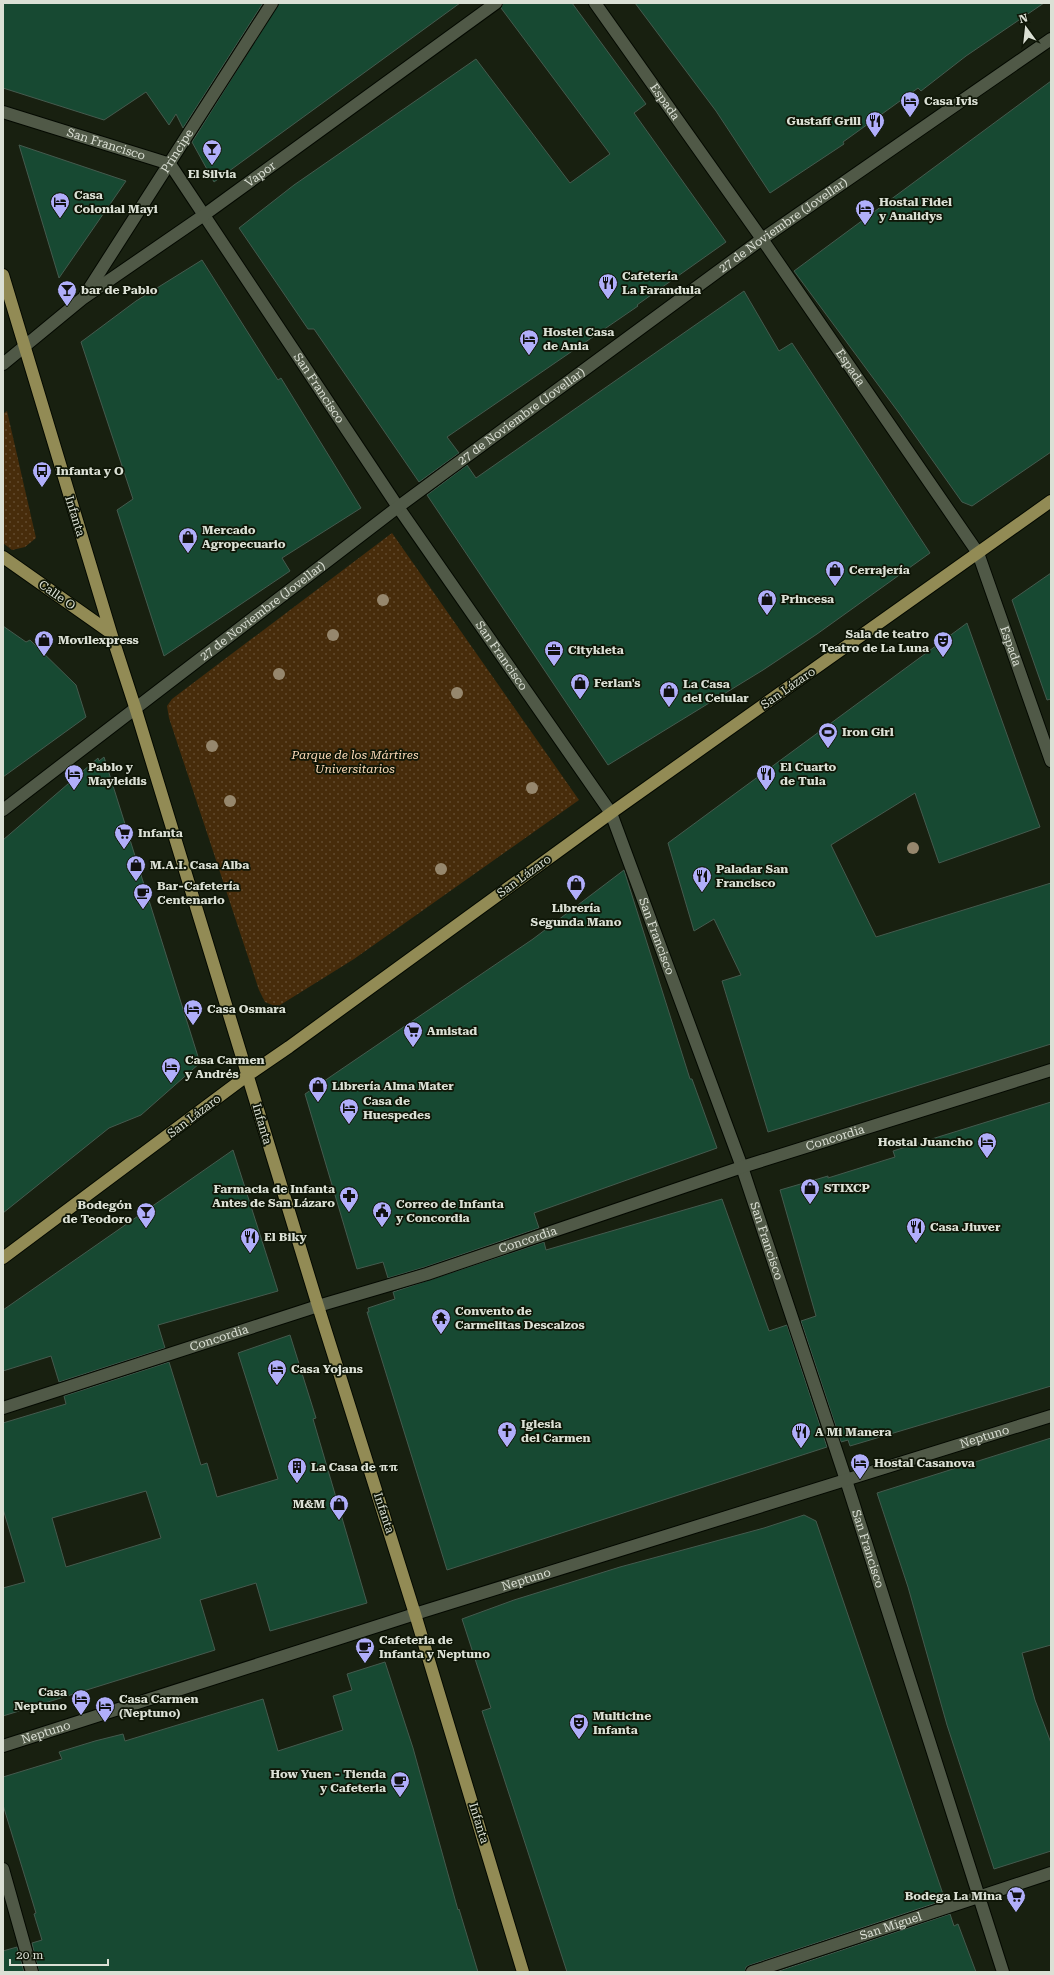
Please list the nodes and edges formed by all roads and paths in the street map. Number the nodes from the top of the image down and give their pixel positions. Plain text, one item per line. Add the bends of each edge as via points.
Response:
1 (272, 3) edge
2 (496, 3) edge
3 (596, 3) edge
4 (1051, 39) edge
5 (3, 112) edge
6 (170, 164) junction
7 (204, 215) junction
8 (762, 239) junction
9 (3, 275) edge
10 (82, 299) junction
11 (24, 345) junction
12 (3, 364) edge
13 (1051, 501) edge
14 (398, 507) junction
15 (978, 553) junction
16 (3, 557) edge
17 (111, 633) junction
18 (136, 707) junction
19 (1051, 761) edge
20 (3, 810) edge
21 (611, 813) junction
22 (1051, 1070) edge
23 (248, 1075) junction
24 (742, 1168) junction
25 (3, 1258) edge
26 (318, 1306) junction
27 (3, 1408) edge
28 (1051, 1416) edge
29 (846, 1480) junction
30 (415, 1614) junction
31 (3, 1746) edge
32 (3, 1869) edge
33 (1051, 1873) edge
34 (980, 1895) junction
35 (32, 1972) edge
36 (524, 1972) edge
37 (752, 1972) edge
38 (1003, 1972) edge

1 - 6 street, Principe
2 - 7 street, Vapor
3 - 8 street, Espada
4 - 8 street, 27 de Noviembre (Jovellar)
5 - 6 street, San Francisco
6 - 7 street, San Francisco
6 - 10 street, Principe
7 - 10 street, Vapor
7 - 14 street, San Francisco
8 - 14 street, 27 de Noviembre (Jovellar)
8 - 15 street, Espada
9 - 11 main road, Infanta
10 - 11 street, Vapor
11 - 12 street, Vapor
11 - 17 main road, Infanta
13 - 15 main road, San Lázaro
14 - 18 street, 27 de Noviembre (Jovellar)
14 - 21 street, San Francisco
15 - 19 street, Espada
15 - 21 main road, San Lázaro
16 - 17 main road, Calle O
17 - 18 main road, Infanta
18 - 20 street, 27 de Noviembre (Jovellar)
18 - 23 main road, Infanta
21 - 23 main road, San Lázaro
21 - 24 street, San Francisco
22 - 24 street, Concordia
23 - 25 main road, San Lázaro
23 - 26 main road, Infanta
24 - 26 street, Concordia via 427,1274
24 - 29 street, San Francisco
26 - 27 street, Concordia
26 - 30 main road, Infanta
28 - 29 street, Neptuno
29 - 30 street, Neptuno
29 - 34 street, San Francisco
30 - 31 street, Neptuno
30 - 36 main road, Infanta
32 - 35 street
33 - 34 street, San Miguel
34 - 37 street, San Miguel
34 - 38 street, San Francisco

